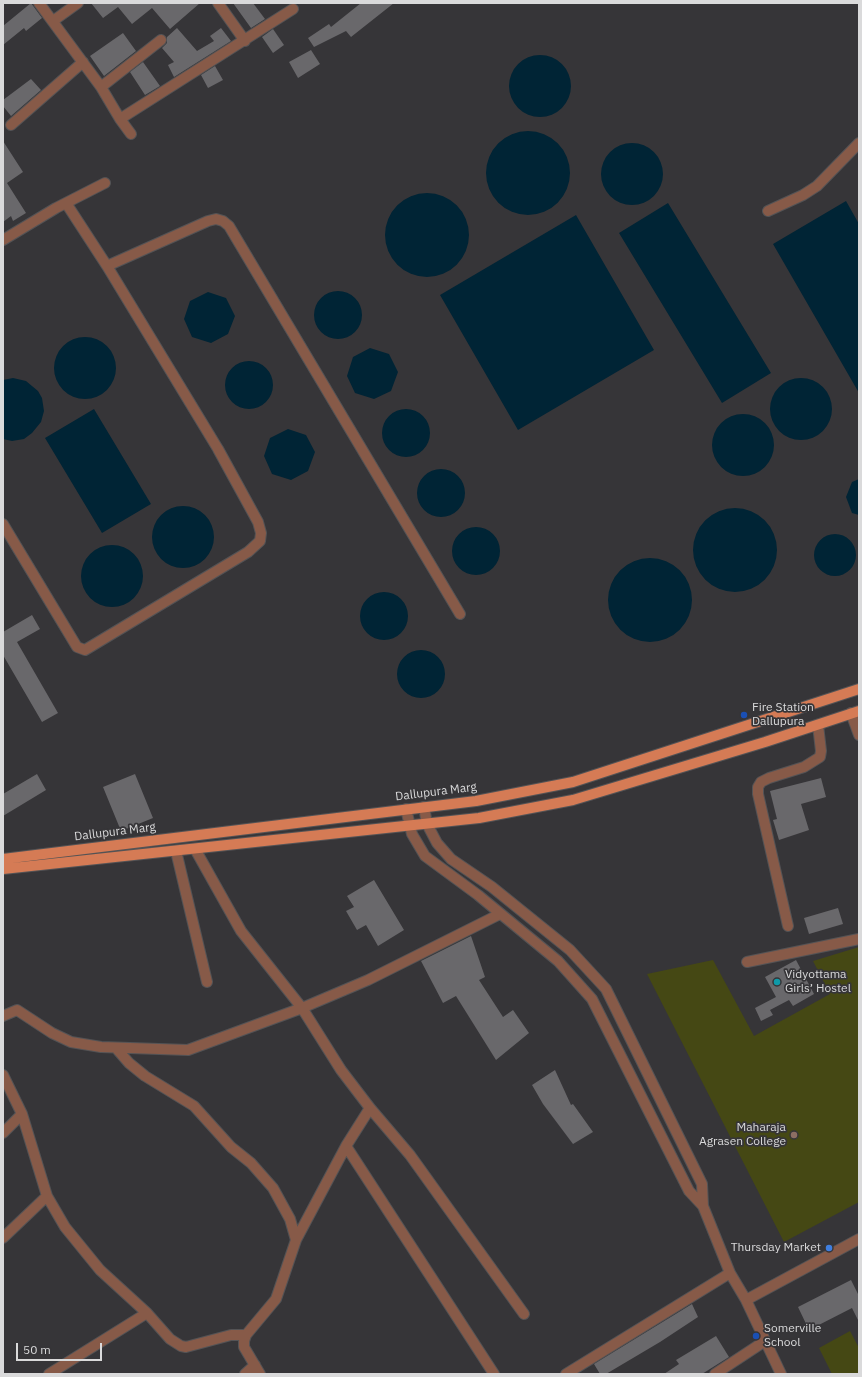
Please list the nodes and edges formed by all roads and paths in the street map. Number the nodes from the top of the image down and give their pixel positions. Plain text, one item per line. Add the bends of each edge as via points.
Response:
1 (39, 3) edge
2 (78, 3) edge
3 (218, 3) edge
4 (293, 9) dead end
5 (53, 21) junction
6 (161, 40) dead end
7 (245, 41) junction
8 (83, 62) junction
9 (101, 87) junction
10 (120, 119) junction
11 (11, 125) dead end
12 (132, 134) dead end
13 (859, 143) edge
14 (106, 183) dead end
15 (66, 203) junction
16 (768, 211) dead end
17 (3, 240) edge
18 (107, 266) junction
19 (3, 524) edge
20 (460, 614) dead end
21 (859, 689) edge
22 (855, 712) edge
23 (818, 725) junction
24 (859, 735) edge
25 (424, 807) junction
26 (406, 809) junction
27 (427, 824) junction
28 (410, 825) junction
29 (195, 849) junction
30 (176, 851) junction
31 (3, 859) edge
32 (3, 869) edge
33 (500, 914) junction
34 (788, 926) dead end
35 (859, 939) edge
36 (747, 962) dead end
37 (207, 982) dead end
38 (302, 1008) junction
39 (3, 1016) edge
40 (116, 1048) junction
41 (3, 1075) edge
42 (370, 1108) junction
43 (22, 1114) junction
44 (3, 1133) edge
45 (346, 1146) junction
46 (47, 1196) junction
47 (703, 1206) junction
48 (3, 1238) edge
49 (859, 1239) edge
50 (296, 1240) junction
51 (730, 1273) junction
52 (746, 1300) junction
53 (147, 1313) junction
54 (524, 1314) dead end
55 (246, 1336) junction
56 (765, 1341) junction
57 (258, 1370) edge
58 (49, 1374) edge
59 (245, 1374) edge
60 (494, 1374) edge
61 (566, 1374) edge
62 (715, 1374) edge
63 (780, 1374) edge

1 - 5 street
2 - 5 street
3 - 7 street
4 - 7 street
5 - 8 street
6 - 9 street
7 - 10 street
8 - 9 street
8 - 11 street
9 - 10 street
10 - 12 street
13 - 16 street via 816,186
14 - 15 street
15 - 17 street
15 - 18 street
18 - 19 street via 218,449 258,522 260,541 248,552 85,650 77,647
18 - 20 street via 208,221 224,221
21 - 25 main road, Dallupura Marg via 572,782 476,801
22 - 23 main road, Dallupura Marg
22 - 24 street
23 - 27 main road, Dallupura Marg via 573,800 479,818
23 - 34 street via 820,757 804,767 769,778 758,787
25 - 26 main road, Dallupura Marg
25 - 27 street
26 - 28 street
26 - 31 main road, Dallupura Marg
27 - 28 main road, Dallupura Marg
27 - 47 street via 437,843 451,859 492,887 570,950 606,989 702,1184
28 - 29 main road, Dallupura Marg
28 - 33 street via 415,842 425,856
29 - 30 main road, Dallupura Marg
29 - 38 street via 241,931
30 - 32 main road, Dallupura Marg
30 - 37 street
33 - 38 street via 368,980
33 - 47 street via 558,961 592,999 689,1191
35 - 36 street
38 - 40 street via 188,1050
38 - 42 street via 341,1070
39 - 40 street via 17,1010 71,1042
40 - 50 street via 145,1076 194,1106 232,1147 251,1163 273,1188 290,1219
41 - 43 street
42 - 45 street
42 - 54 street via 410,1155
43 - 44 street
43 - 46 street
45 - 50 street
45 - 60 street
46 - 48 street
46 - 53 street via 65,1227 100,1270
47 - 51 street
49 - 52 street
50 - 55 street via 276,1299
51 - 52 street
51 - 61 street
52 - 56 street
53 - 55 street via 170,1339 181,1346 186,1347 231,1335
53 - 58 street
55 - 57 street via 244,1347
56 - 62 street
56 - 63 street
57 - 59 street

